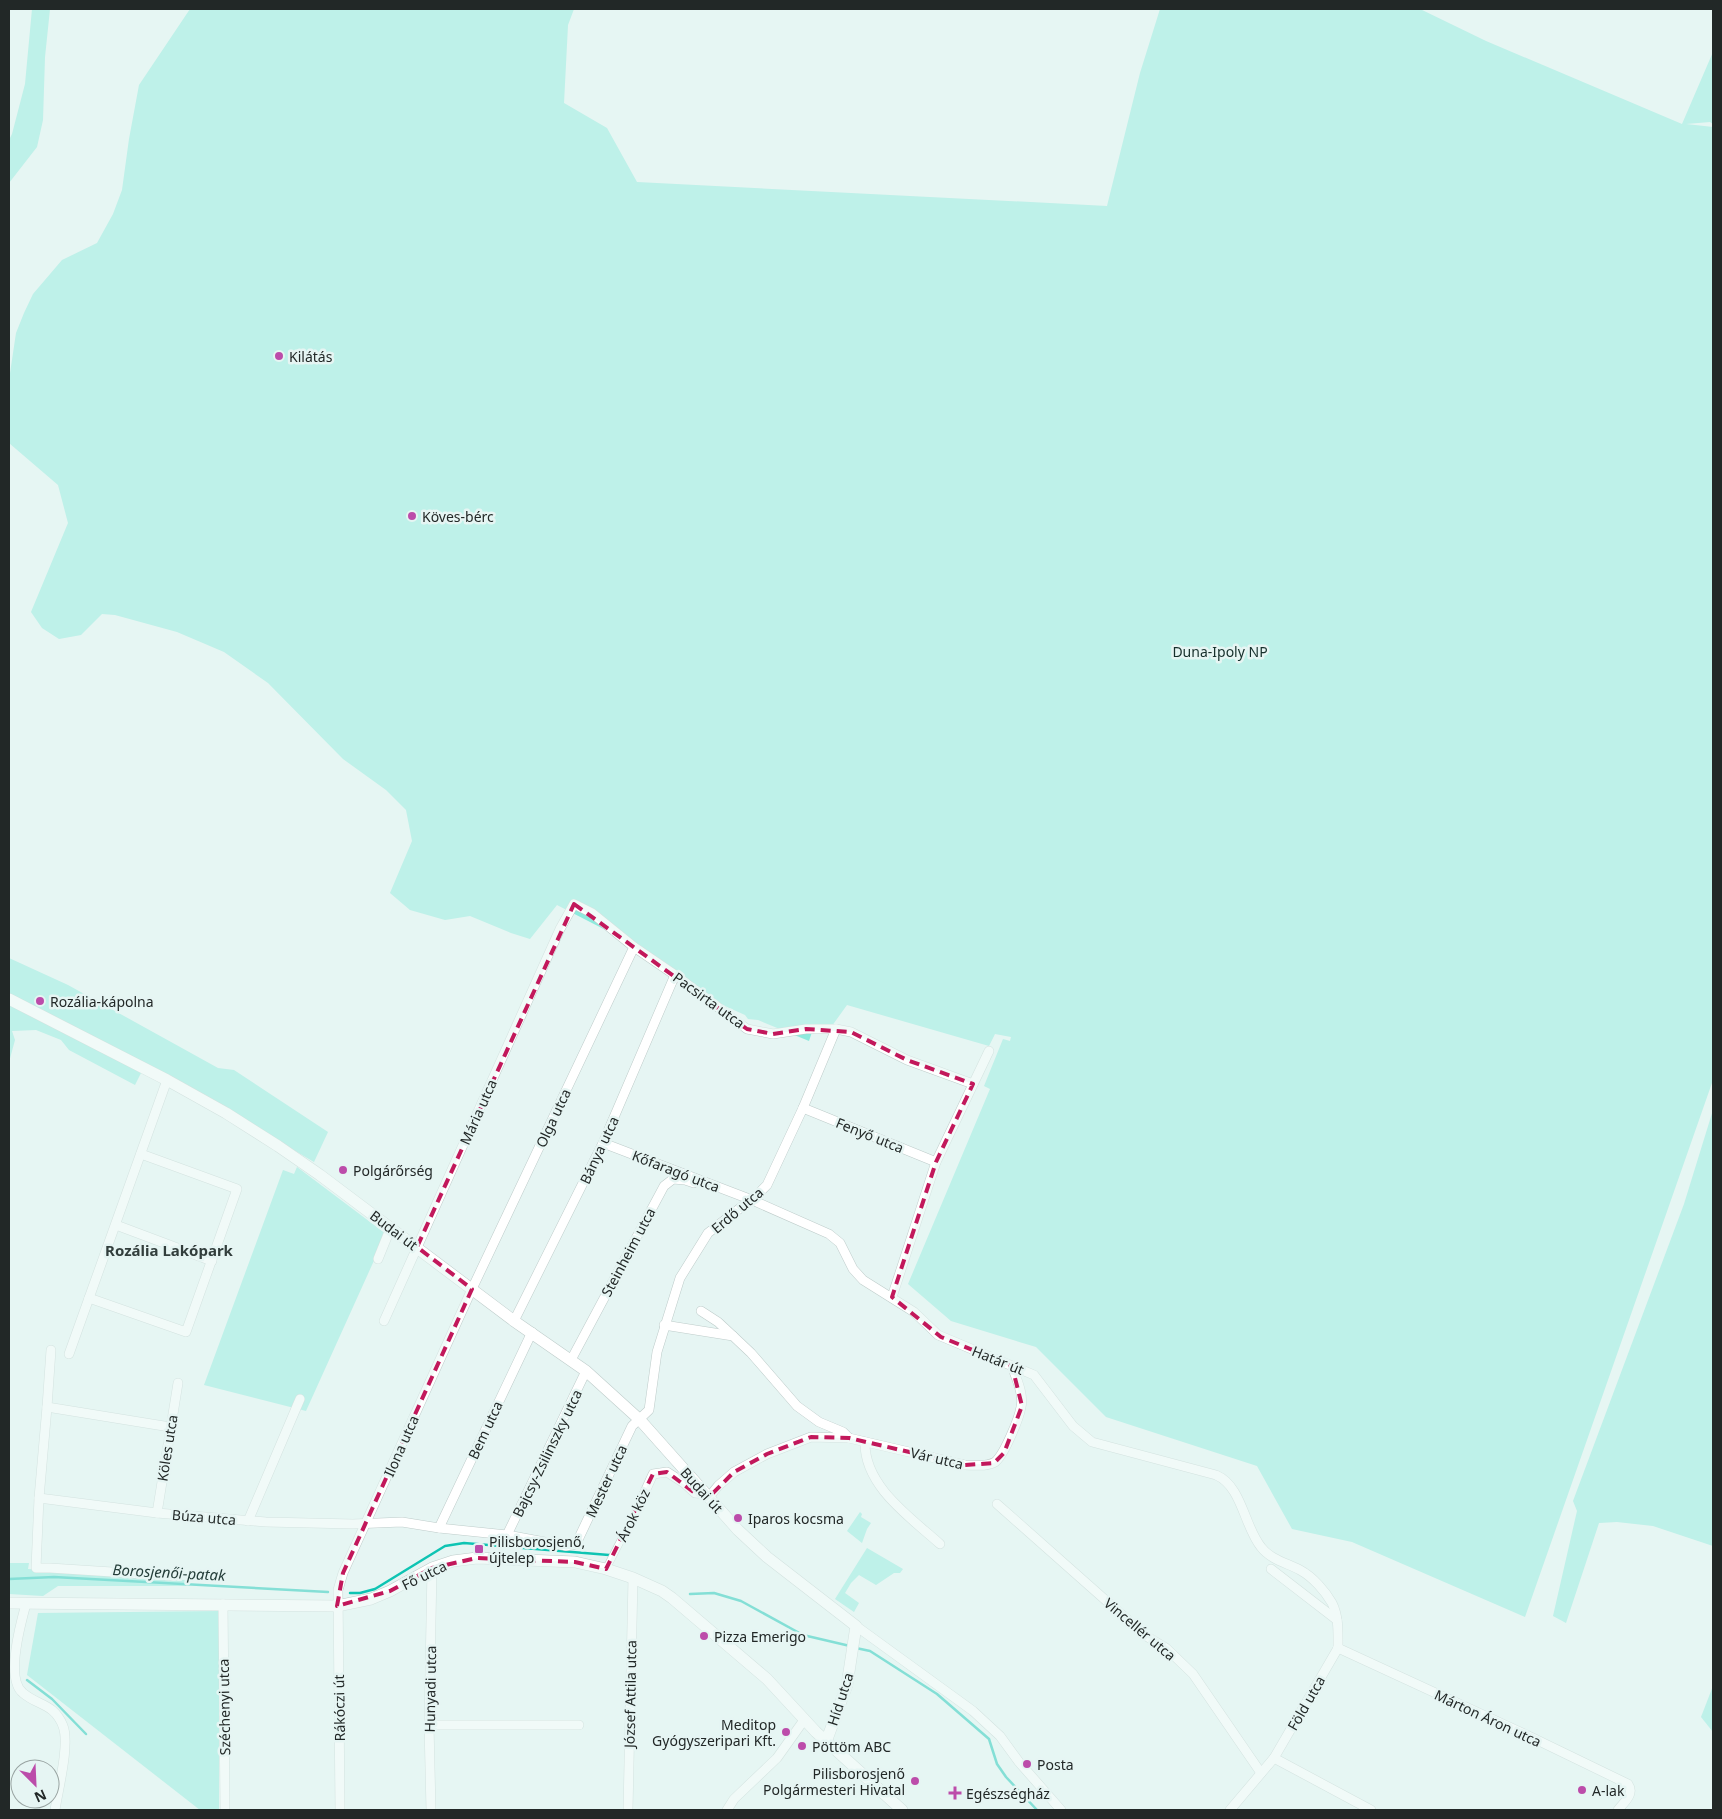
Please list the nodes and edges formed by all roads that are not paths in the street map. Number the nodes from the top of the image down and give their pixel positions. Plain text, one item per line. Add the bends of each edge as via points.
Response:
1 (574, 904) joint
2 (634, 947) junction
3 (675, 975) junction
4 (9, 998) edge
5 (836, 1029) junction
6 (989, 1051) dead end
7 (167, 1080) junction
8 (973, 1084) junction
9 (803, 1108) junction
10 (603, 1143) junction
11 (141, 1154) junction
12 (936, 1162) junction
13 (707, 1182) junction
14 (752, 1200) junction
15 (116, 1225) junction
16 (390, 1227) junction
17 (417, 1247) junction
18 (378, 1259) dead end
19 (212, 1260) junction
20 (472, 1289) junction
21 (892, 1297) junction
22 (89, 1298) junction
23 (700, 1310) dead end
24 (384, 1321) dead end
25 (514, 1321) junction
26 (664, 1325) junction
27 (532, 1332) junction
28 (733, 1336) junction
29 (51, 1350) dead end
30 (69, 1354) dead end
31 (571, 1360) junction
32 (1012, 1366) junction
33 (586, 1371) junction
34 (178, 1383) dead end
35 (300, 1399) dead end
36 (47, 1407) junction
37 (640, 1420) junction
38 (170, 1427) junction
39 (849, 1438) junction
40 (865, 1442) junction
41 (708, 1495) junction
42 (39, 1498) junction
43 (997, 1504) dead end
44 (639, 1505) joint
45 (157, 1513) junction
46 (248, 1520) junction
47 (367, 1523) junction
48 (439, 1528) junction
49 (507, 1535) junction
50 (576, 1544) joint
51 (940, 1544) dead end
52 (432, 1568) junction
53 (606, 1569) junction
54 (1271, 1569) dead end
55 (174, 1576) dead end
56 (633, 1578) junction
57 (9, 1603) edge
58 (26, 1604) junction
59 (223, 1604) junction
60 (337, 1606) junction
61 (1338, 1620) junction
62 (856, 1626) junction
63 (1338, 1648) junction
64 (804, 1720) junction
65 (430, 1725) junction
66 (579, 1725) dead end
67 (826, 1742) junction
68 (1274, 1758) junction
69 (1261, 1773) junction
70 (55, 1810) edge
71 (225, 1810) edge
72 (340, 1810) edge
73 (431, 1810) edge
74 (628, 1810) edge
75 (728, 1810) edge
76 (902, 1810) edge
77 (1060, 1810) edge
78 (1230, 1810) edge
79 (1370, 1810) edge
80 (1618, 1810) edge

1 - 2 street, Pacsirta utca via 592,913
1 - 17 street, Mária utca
2 - 3 street, Pacsirta utca
2 - 20 street, Olga utca
3 - 5 street, Pacsirta utca via 747,1029 773,1034
3 - 10 street, Bánya utca
4 - 7 street, Budai út
5 - 8 street, Pacsirta utca via 851,1032 907,1060
5 - 9 street, Erdő utca
6 - 8 street
7 - 11 street
7 - 16 street, Budai út via 233,1118
8 - 12 street
9 - 12 street, Fenyő utca
9 - 14 street, Erdő utca via 768,1183
10 - 13 street, Kőfaragó utca
10 - 25 street, Bánya utca
11 - 15 street
11 - 19 street via 237,1189
12 - 21 street
13 - 14 street, Kőfaragó utca
13 - 31 street, Steinheim utca via 698,1184 673,1179 664,1186
14 - 21 street, Kőfaragó utca via 832,1235 843,1246 858,1275
14 - 26 street, Erdő utca via 708,1233 680,1278
15 - 19 street
15 - 22 street
16 - 17 street, Budai út
16 - 18 street
17 - 20 street, Budai út
17 - 24 street, Mária utca
19 - 22 street via 186,1332
20 - 25 street, Budai út
20 - 47 street, Ilona utca
21 - 32 street, Határ út via 941,1337
22 - 30 street
23 - 28 street, Vár utca
25 - 27 street, Budai út
26 - 28 street
26 - 37 street, Erdő utca via 649,1410
27 - 31 street, Budai út
27 - 48 street, Bem utca
28 - 39 street, Vár utca via 797,1406
29 - 36 street
31 - 33 street, Budai út
32 - 40 street, Vár utca via 1022,1406 1004,1453 994,1463 965,1465
32 - 61 street, Határ út via 1035,1376 1073,1426 1092,1442 1225,1480 1234,1490 1261,1547 1272,1557 1301,1571 1321,1588
33 - 37 street, Budai út
33 - 49 street, Bajcsy-Zsilinszky utca
34 - 38 street, Köles utca
35 - 46 street
36 - 38 street
36 - 42 street
37 - 41 street, Budai út
37 - 50 street, Mester utca via 632,1426
38 - 45 street, Köles utca
39 - 40 street, Vár utca
39 - 41 street via 811,1437 767,1454 734,1472
40 - 51 street via 864,1455 881,1489
41 - 44 street, Árok köz via 695,1493 667,1472 653,1474
41 - 62 street, Budai út via 738,1530 767,1556
42 - 45 street, Búza utca
42 - 55 street via 36,1568
43 - 69 street, Vincellér utca via 1193,1674
44 - 53 street, Árok köz
45 - 46 street, Búza utca
46 - 47 street, Búza utca
47 - 48 street, Búza utca via 402,1522
47 - 60 street, Ilona utca via 340,1582
48 - 49 street, Búza utca
49 - 50 street, Búza utca via 566,1546
52 - 53 street, Fő utca via 476,1558 575,1562
52 - 60 street, Fő utca via 390,1592
52 - 65 street, Hunyadi utca
53 - 56 street, Fő utca
54 - 61 street
56 - 64 street, Fő utca via 662,1590 672,1598 767,1679
56 - 74 street, József Attila utca
57 - 58 street, Fő utca
58 - 59 street, Fő utca
58 - 70 street via 15,1654 17,1682 21,1692 47,1705 64,1727 66,1742
59 - 60 street, Fő utca
59 - 71 street, Széchenyi utca
60 - 72 street, Rákóczi út
61 - 63 street
62 - 67 street, Híd utca via 847,1685
62 - 77 street, Budai út via 973,1711 1000,1736
63 - 68 street, Föld utca
63 - 80 street, Márton Áron utca via 1628,1784 1630,1794
64 - 67 street, Fő utca
64 - 75 street via 777,1758 734,1799
65 - 66 street
65 - 73 street, Hunyadi utca
67 - 76 street, Fő utca
68 - 69 street, Föld utca
68 - 79 street
69 - 78 street, Föld utca

